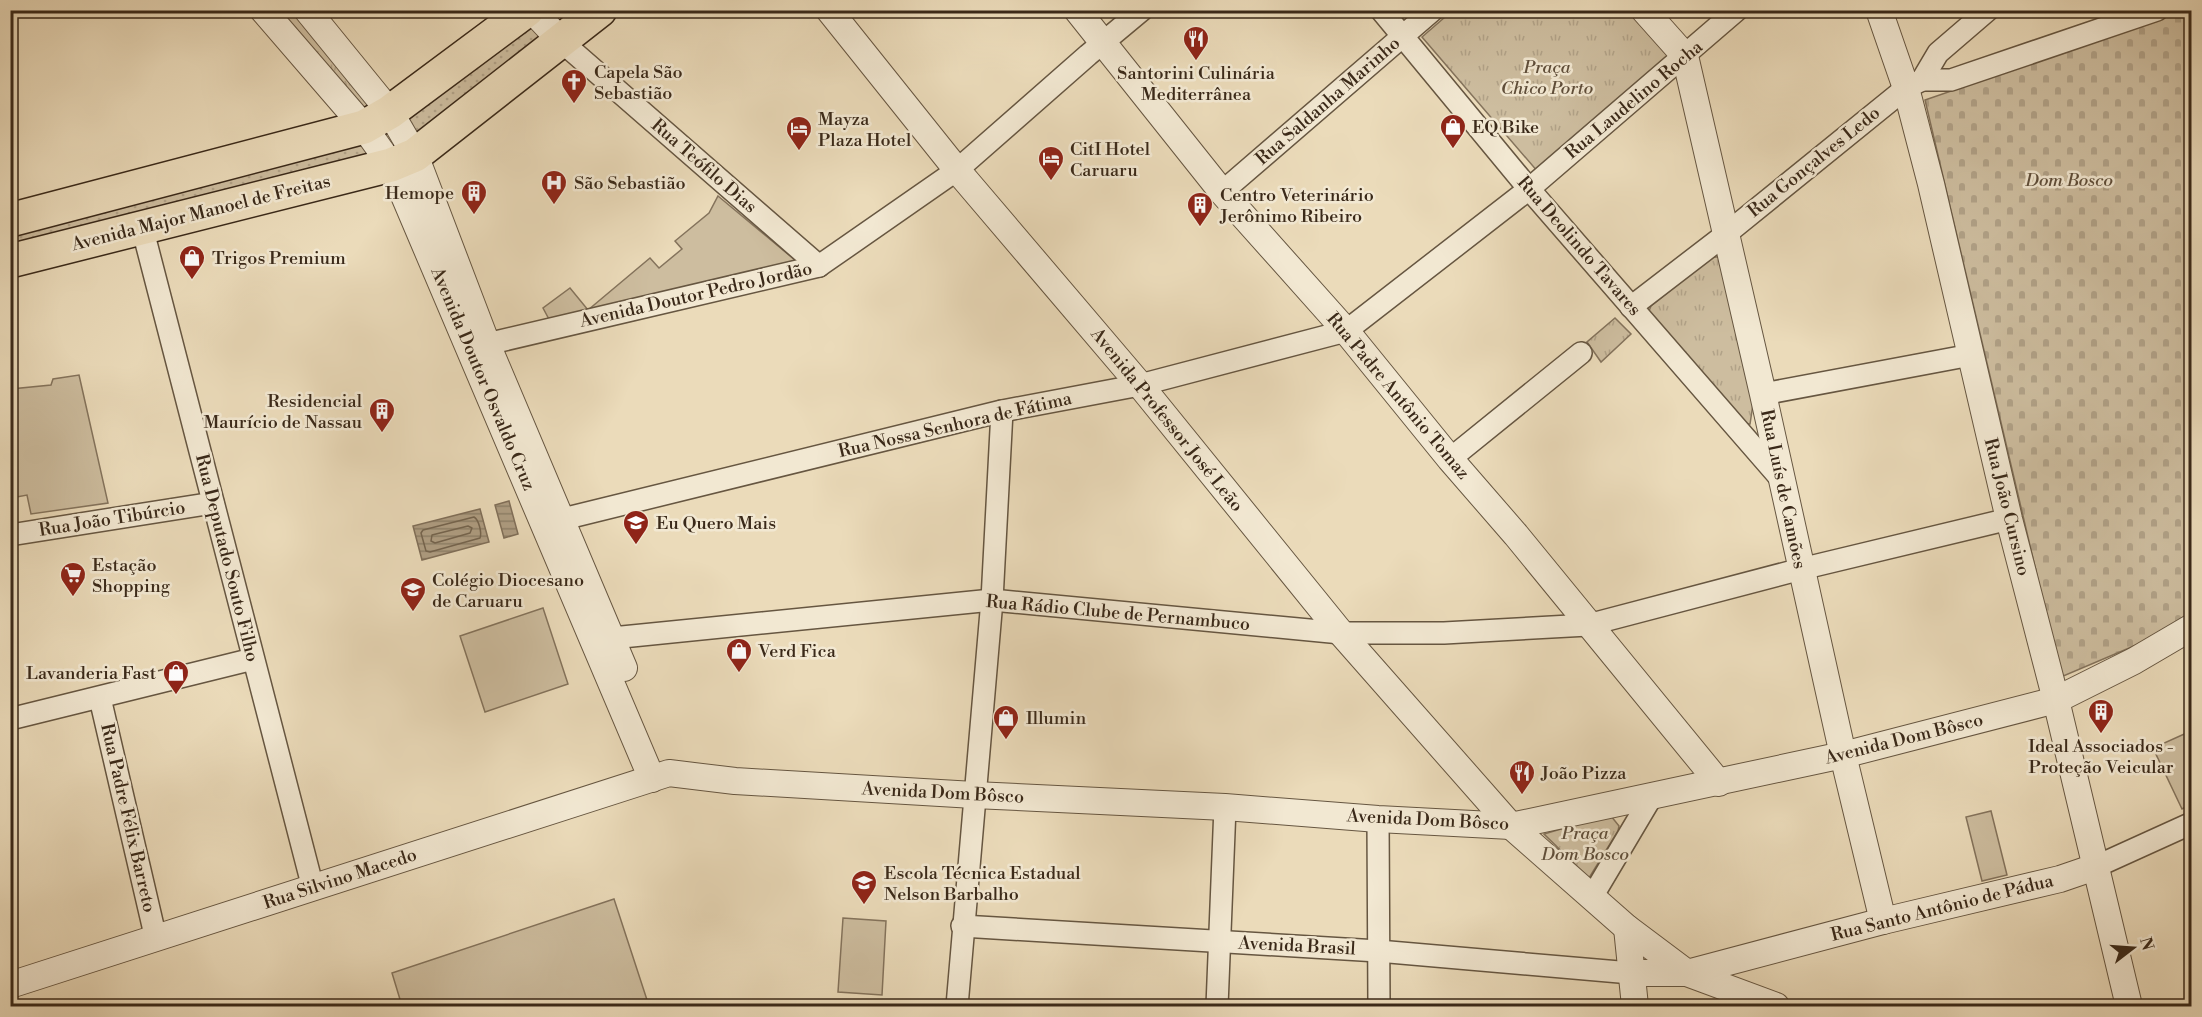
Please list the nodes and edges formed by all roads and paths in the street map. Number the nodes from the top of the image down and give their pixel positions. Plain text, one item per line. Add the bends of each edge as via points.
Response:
1 (263, 10) edge
2 (307, 10) edge
3 (527, 10) edge
4 (532, 10) edge
5 (600, 10) edge
6 (829, 10) edge
7 (1077, 10) edge
8 (1142, 10) edge
9 (1381, 10) edge
10 (1433, 10) edge
11 (1644, 10) edge
12 (1737, 10) edge
13 (1879, 10) edge
14 (1988, 10) edge
15 (2157, 10) edge
16 (1402, 36) junction
17 (562, 42) junction
18 (1104, 42) junction
19 (1685, 56) junction
20 (1914, 84) junction
21 (377, 119) junction
22 (403, 160) junction
23 (957, 170) junction
24 (1529, 189) junction
25 (1222, 192) junction
26 (10, 220) edge
27 (142, 227) junction
28 (1726, 234) junction
29 (10, 261) edge
30 (819, 266) junction
31 (1631, 307) junction
32 (1346, 331) junction
33 (487, 344) junction
34 (1581, 353) dead end
35 (1971, 355) junction
36 (1140, 385) junction
37 (1763, 394) junction
38 (1002, 411) junction
39 (1450, 459) junction
40 (1780, 479) junction
41 (213, 503) junction
42 (563, 519) junction
43 (2009, 519) junction
44 (10, 535) edge
45 (1801, 569) junction
46 (992, 600) junction
47 (1588, 625) junction
48 (2192, 627) edge
49 (1341, 633) junction
50 (612, 638) junction
51 (253, 659) junction
52 (100, 698) junction
53 (2056, 700) junction
54 (10, 718) edge
55 (1843, 755) junction
56 (661, 776) junction
57 (1719, 783) junction
58 (974, 795) junction
59 (1652, 796) junction
60 (1226, 807) junction
61 (1378, 819) junction
62 (2192, 823) edge
63 (1511, 826) junction
64 (2095, 867) junction
65 (313, 888) junction
66 (1592, 897) junction
67 (1883, 921) junction
68 (963, 926) junction
69 (1627, 928) junction
70 (156, 939) junction
71 (1219, 941) junction
72 (1378, 951) junction
73 (1631, 973) junction
74 (1686, 973) junction
75 (10, 985) edge
76 (957, 1006) edge
77 (1217, 1006) edge
78 (1379, 1006) edge
79 (1635, 1006) edge
80 (1776, 1006) edge
81 (2129, 1006) edge

1 - 21 street, Avenida Doutor Osvaldo Cruz
2 - 21 street, Avenida Doutor Osvaldo Cruz
3 - 21 main road
4 - 17 street
5 - 17 main road
6 - 23 street, Avenida Professor José Leão
7 - 18 street, Rua Padre Antônio Tomaz
8 - 18 street, Avenida Doutor Pedro Jordão
9 - 16 street, Rua Deolindo Tavares
10 - 16 street, Rua Saldanha Marinho
11 - 19 street
12 - 19 street, Rua Laudelino Rocha
13 - 20 street, Rua João Cursino
14 - 20 street, Rua Gonçalves Ledo via 1938,53
15 - 20 street via 1951,81
16 - 24 street, Rua Deolindo Tavares
16 - 25 street, Rua Saldanha Marinho
17 - 22 main road
17 - 30 street, Rua Teófilo Dias
18 - 23 street, Avenida Doutor Pedro Jordão
18 - 25 street, Rua Padre Antônio Tomaz
19 - 24 street, Rua Laudelino Rocha
19 - 28 street, Rua Luís de Camões
20 - 28 street, Rua Gonçalves Ledo
20 - 35 street, Rua João Cursino
21 - 22 street, Avenida Doutor Osvaldo Cruz
21 - 26 main road
22 - 27 main road, Avenida Major Manoel de Freitas
22 - 33 street, Avenida Doutor Osvaldo Cruz
22 - 56 street, Avenida Doutor Osvaldo Cruz
23 - 30 street, Avenida Doutor Pedro Jordão
23 - 36 street, Avenida Professor José Leão
24 - 31 street, Rua Deolindo Tavares
24 - 32 street, Rua Laudelino Rocha
25 - 32 street, Rua Padre Antônio Tomaz
27 - 29 main road, Avenida Major Manoel de Freitas
27 - 41 street, Rua Deputado Souto Filho
28 - 31 street, Rua Gonçalves Ledo
28 - 37 street, Rua Luís de Camões
30 - 33 street, Avenida Doutor Pedro Jordão
31 - 40 street, Rua Deolindo Tavares
32 - 36 street, Rua Nossa Senhora de Fátima
32 - 39 street, Rua Padre Antônio Tomaz
33 - 42 street, Avenida Doutor Osvaldo Cruz
34 - 39 street
35 - 37 street
35 - 43 street, Rua João Cursino
36 - 38 street, Rua Nossa Senhora de Fátima
36 - 49 street, Avenida Professor José Leão
37 - 40 street, Rua Luís de Camões
38 - 42 street, Rua Nossa Senhora de Fátima
38 - 46 street
39 - 47 street, Rua Padre Antônio Tomaz
40 - 45 street, Rua Luís de Camões
41 - 44 street, Rua João Tibúrcio
41 - 51 street, Rua Deputado Souto Filho
42 - 50 street, Avenida Doutor Osvaldo Cruz
43 - 45 street, Rua Rádio Clube de Pernambuco
43 - 53 street, Rua João Cursino
45 - 47 street, Rua Rádio Clube de Pernambuco
45 - 55 street, Rua Luís de Camões
46 - 49 street, Rua Rádio Clube de Pernambuco
46 - 50 street, Rua Rádio Clube de Pernambuco
46 - 58 street
47 - 49 street, Rua Rádio Clube de Pernambuco via 1444,633
47 - 57 street, Rua Padre Antônio Tomaz
48 - 53 street, Avenida Dom Bôsco via 2134,662
49 - 63 street, Avenida Professor José Leão
50 - 56 street, Avenida Doutor Osvaldo Cruz
51 - 52 street
51 - 65 street, Rua Deputado Souto Filho
52 - 54 street
52 - 70 street, Rua Padre Félix Barreto
53 - 55 street, Avenida Dom Bôsco
53 - 64 street, Rua João Cursino
55 - 57 street, Avenida Dom Bôsco
55 - 67 street, Rua Luís de Camões
56 - 58 street, Avenida Dom Bôsco
56 - 65 street, Rua Silvino Macedo
57 - 59 street, Avenida Dom Bôsco
58 - 60 street, Avenida Dom Bôsco
58 - 68 street
59 - 63 street, Avenida Dom Bôsco
59 - 66 street
60 - 61 street, Avenida Dom Bôsco
60 - 71 street
61 - 63 street, Avenida Dom Bôsco
61 - 72 street
62 - 64 street, Rua Santo Antônio de Pádua
63 - 66 street, Avenida Professor José Leão
64 - 67 street, Rua Santo Antônio de Pádua
64 - 81 street, Rua João Cursino
65 - 70 street, Rua Silvino Macedo
66 - 69 street, Avenida Professor José Leão
67 - 74 street, Rua Santo Antônio de Pádua
68 - 71 street, Avenida Brasil
68 - 76 street
69 - 73 street
69 - 74 street, Avenida Professor José Leão
70 - 75 street, Rua Silvino Macedo
71 - 72 street, Avenida Brasil
71 - 77 street
72 - 73 street, Avenida Brasil
72 - 78 street
73 - 74 street
73 - 79 street
74 - 80 street

